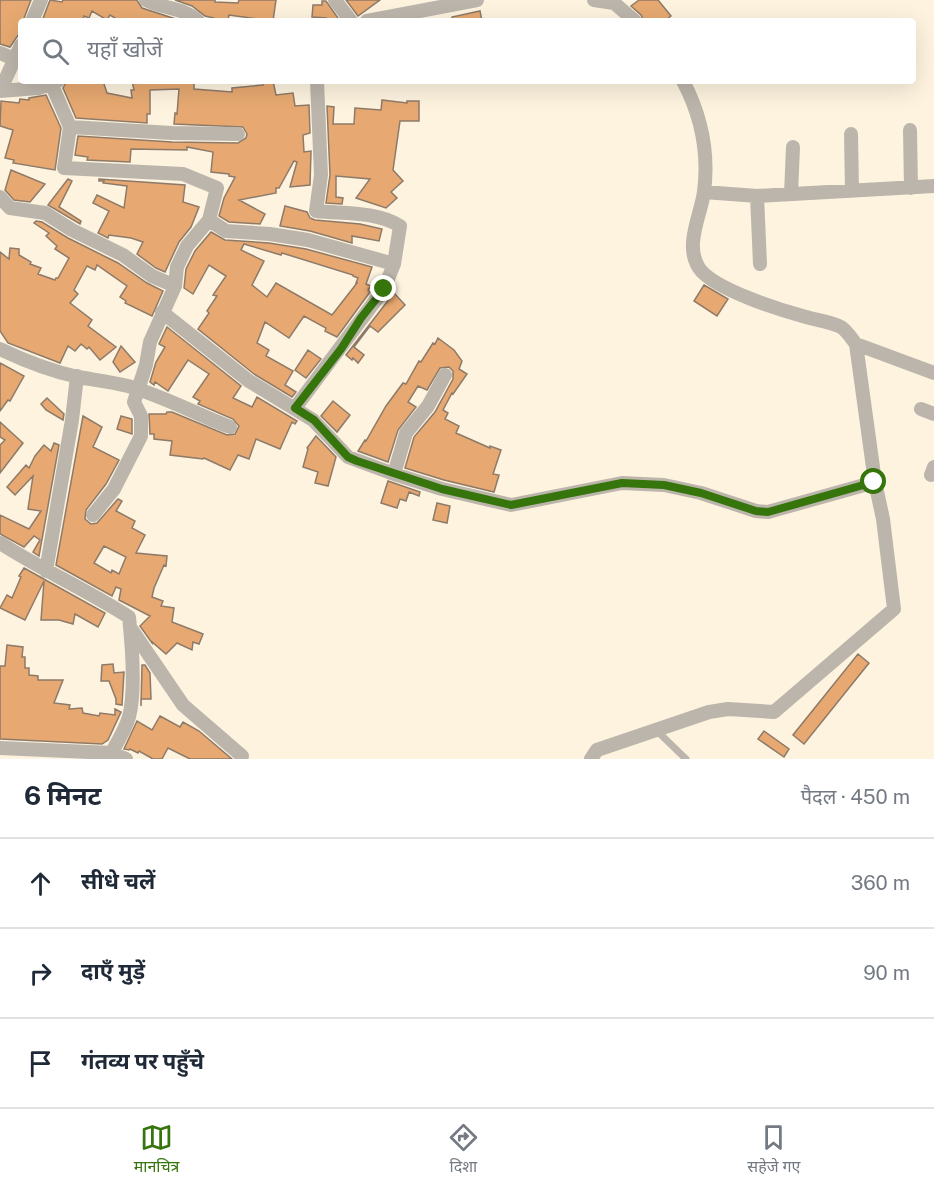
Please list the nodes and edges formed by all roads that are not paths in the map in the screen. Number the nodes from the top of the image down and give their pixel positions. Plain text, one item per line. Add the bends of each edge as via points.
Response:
1 (41, 0) edge
2 (146, 0) edge
3 (335, 0) edge
4 (477, 0) edge
5 (594, 0) edge
6 (616, 2) edge
7 (33, 18) edge
8 (196, 18) edge
9 (349, 18) edge
10 (383, 18) edge
11 (632, 18) edge
12 (18, 51) edge
13 (0, 53) edge
14 (14, 59) junction
15 (50, 84) edge
16 (56, 84) edge
17 (317, 84) edge
18 (685, 84) edge
19 (0, 91) edge
20 (70, 127) junction
21 (910, 130) dead end
22 (238, 134) dead end
23 (851, 135) dead end
24 (793, 147) dead end
25 (934, 186) edge
26 (911, 188) junction
27 (852, 191) junction
28 (704, 192) junction
29 (791, 194) junction
30 (757, 196) junction
31 (0, 197) edge
32 (209, 220) junction
33 (394, 264) junction
34 (760, 264) dead end
35 (175, 286) junction
36 (162, 312) junction
37 (856, 344) junction
38 (0, 349) edge
39 (934, 374) edge
40 (445, 375) dead end
41 (77, 376) junction
42 (137, 389) junction
43 (295, 408) junction
44 (230, 427) dead end
45 (394, 474) junction
46 (874, 482) junction
47 (93, 515) dead end
48 (0, 543) edge
49 (46, 571) junction
50 (130, 628) junction
51 (656, 730) junction
52 (0, 748) edge
53 (110, 756) edge
54 (242, 756) dead end
55 (126, 759) edge
56 (591, 759) edge
57 (686, 759) edge

1 - 7 street
2 - 8 street
3 - 9 street
4 - 10 street
5 - 6 street
6 - 11 street
12 - 14 street
13 - 14 street
14 - 19 street
15 - 19 street
16 - 20 street
17 - 33 street via 321,175 316,211 370,215 400,226
18 - 28 street via 705,142
20 - 22 street
20 - 32 street via 64,168 183,174 217,188
21 - 26 street
23 - 27 street
24 - 29 street
25 - 26 street
26 - 27 street
27 - 29 street
28 - 30 street
28 - 37 street via 692,241 698,266 711,280 779,310 841,327
29 - 30 street
30 - 34 street
31 - 35 street via 10,208 45,213
32 - 33 street via 226,231 308,240
32 - 35 street via 177,267
33 - 43 street via 384,289
35 - 36 street
36 - 42 street
36 - 43 street via 249,381
37 - 39 street
37 - 46 street
38 - 41 street via 25,361
40 - 45 street via 428,406 406,433
41 - 42 street
41 - 49 street
42 - 44 street
42 - 47 street via 134,402 141,416 141,436 114,489
43 - 45 street via 314,420 348,457
45 - 46 street via 511,505 622,483 664,485 768,512
46 - 51 street via 883,519 894,609 774,712 728,709
48 - 49 street
49 - 50 street via 92,593 129,617
50 - 53 street via 130,709
50 - 54 street via 183,705
51 - 56 street via 597,750
51 - 57 lane
52 - 53 street
53 - 55 street

